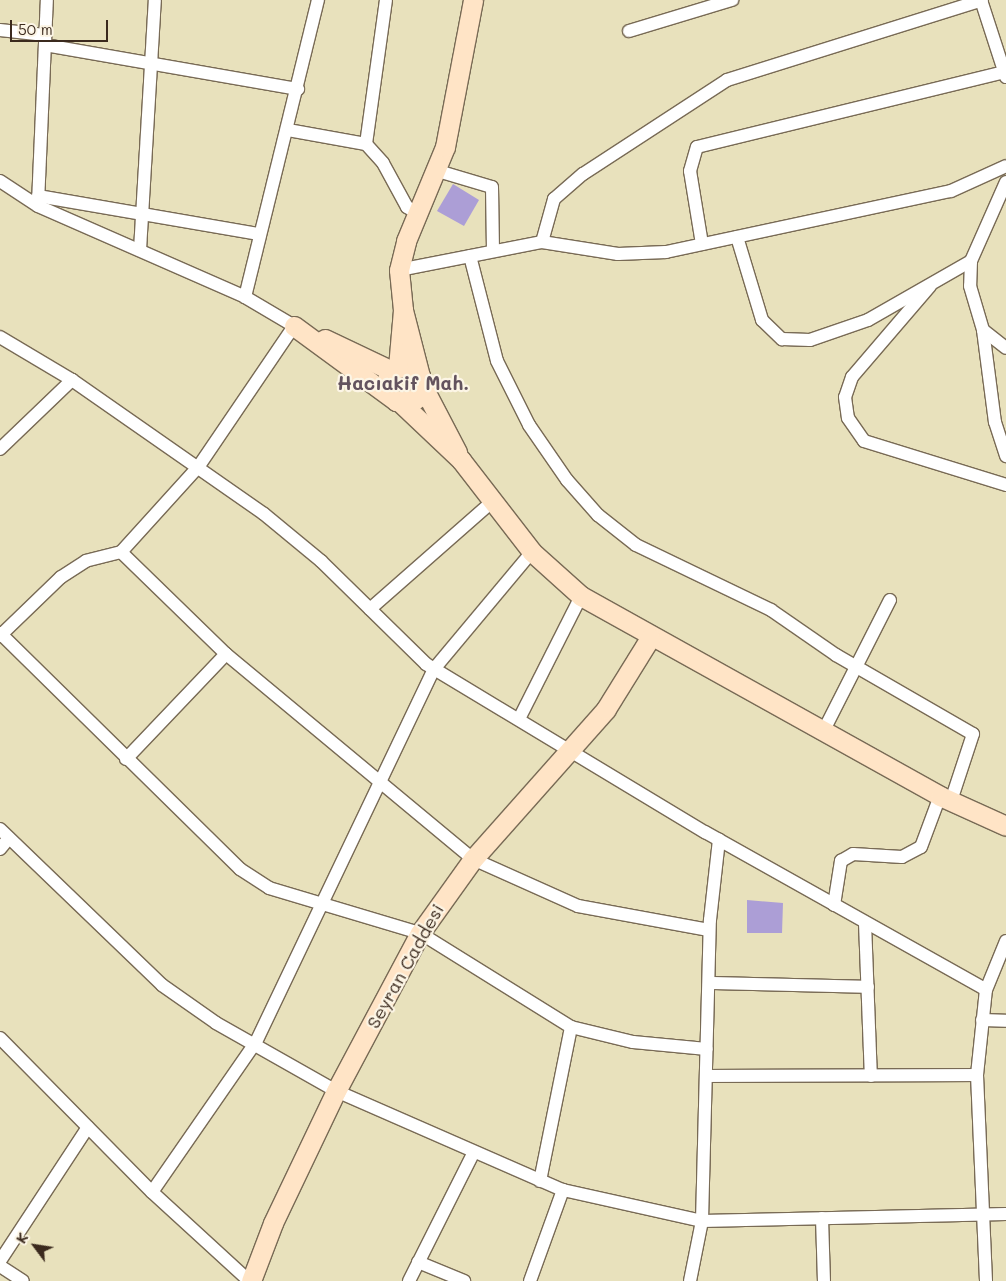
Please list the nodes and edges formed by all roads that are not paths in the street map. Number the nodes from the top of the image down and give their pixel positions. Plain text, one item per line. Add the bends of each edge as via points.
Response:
1 (46, 0) edge
2 (155, 0) edge
3 (318, 0) edge
4 (386, 0) edge
5 (473, 0) edge
6 (732, 0) edge
7 (982, 0) edge
8 (0, 30) edge
9 (629, 31) dead end
10 (45, 40) junction
11 (154, 64) junction
12 (1005, 74) edge
13 (298, 89) junction
14 (288, 130) junction
15 (366, 144) junction
16 (1006, 166) edge
17 (438, 171) junction
18 (0, 181) edge
19 (1006, 182) edge
20 (38, 201) junction
21 (417, 213) junction
22 (142, 215) junction
23 (258, 234) junction
24 (737, 237) junction
25 (542, 242) junction
26 (702, 244) junction
27 (493, 249) junction
28 (140, 250) junction
29 (470, 256) junction
30 (971, 261) junction
31 (399, 270) junction
32 (930, 286) junction
33 (245, 297) junction
34 (403, 310) junction
35 (294, 326) junction
36 (983, 330) junction
37 (0, 337) edge
38 (1006, 348) edge
39 (395, 369) junction
40 (72, 380) junction
41 (421, 380) junction
42 (394, 398) junction
43 (0, 449) edge
44 (1006, 456) edge
45 (461, 460) junction
46 (199, 466) junction
47 (1006, 485) edge
48 (493, 501) junction
49 (121, 552) junction
50 (532, 552) junction
51 (581, 596) junction
52 (890, 600) dead end
53 (370, 609) junction
54 (0, 634) edge
55 (650, 638) junction
56 (226, 654) junction
57 (856, 666) junction
58 (434, 669) junction
59 (519, 719) junction
60 (823, 732) junction
61 (573, 750) junction
62 (126, 759) junction
63 (379, 784) junction
64 (945, 799) junction
65 (1006, 826) edge
66 (4, 834) edge
67 (719, 840) junction
68 (0, 849) edge
69 (473, 859) junction
70 (834, 905) junction
71 (322, 906) junction
72 (865, 923) junction
73 (710, 930) junction
74 (420, 934) junction
75 (1006, 940) edge
76 (708, 983) junction
77 (868, 987) junction
78 (986, 990) junction
79 (982, 1020) junction
80 (1006, 1021) edge
81 (571, 1027) junction
82 (0, 1038) edge
83 (256, 1042) junction
84 (707, 1049) junction
85 (707, 1076) junction
86 (871, 1076) junction
87 (977, 1076) junction
88 (336, 1091) junction
89 (88, 1127) junction
90 (474, 1152) junction
91 (540, 1181) junction
92 (563, 1190) junction
93 (152, 1192) junction
94 (984, 1214) junction
95 (1006, 1214) edge
96 (822, 1218) junction
97 (702, 1221) junction
98 (2, 1253) edge
99 (418, 1262) junction
100 (0, 1266) edge
101 (23, 1281) edge
102 (250, 1281) edge
103 (409, 1281) edge
104 (464, 1281) edge
105 (530, 1281) edge
106 (690, 1281) edge
107 (824, 1281) edge
108 (986, 1281) edge

1 - 10 street
2 - 11 street
3 - 13 street
4 - 15 street
5 - 17 street
6 - 9 street
7 - 12 street
7 - 25 street via 727,80 561,193 548,210
8 - 10 street
10 - 11 street
10 - 20 street
11 - 13 street
11 - 22 street
12 - 26 street via 697,147 690,171
13 - 14 street
14 - 15 street
14 - 23 street
15 - 21 street via 383,163 407,207
16 - 24 street via 951,191
17 - 21 street
17 - 27 street via 492,187
18 - 20 street
19 - 30 street
20 - 22 street
20 - 28 street
21 - 31 street
22 - 23 street
22 - 28 street
23 - 33 street
24 - 26 street
24 - 32 street via 762,320 782,339 810,340 868,320
25 - 26 street via 641,255
25 - 27 street
27 - 29 street
28 - 33 street
29 - 31 street
29 - 57 street via 497,361 529,425 598,515 636,545 771,610
30 - 32 street
30 - 36 street via 970,286
31 - 34 street
32 - 47 street via 852,377 845,397 848,418 864,441
33 - 35 street
34 - 39 street
34 - 41 street
35 - 39 street
35 - 42 street
35 - 46 street
36 - 38 street
36 - 44 street via 995,422
37 - 40 street
39 - 41 street via 410,368
39 - 42 street via 386,382
40 - 43 street
40 - 46 street
41 - 42 street via 416,399
41 - 45 street
42 - 45 street
45 - 48 street
46 - 49 street
46 - 53 street via 321,561
48 - 50 street
48 - 53 street
49 - 54 street via 86,561 61,577
49 - 56 street
50 - 51 street
50 - 58 street
51 - 55 street
51 - 59 street
52 - 57 street
53 - 58 street
54 - 62 street
55 - 60 street
55 - 61 street, Seyran Caddesi via 606,709
56 - 62 street
56 - 63 street
57 - 60 street
57 - 64 street via 973,734
58 - 59 street
58 - 63 street
59 - 61 street
60 - 64 street
61 - 67 street
61 - 69 street, Seyran Caddesi
62 - 71 street via 240,869 269,888
63 - 69 street
63 - 71 street
64 - 65 street
64 - 70 street via 921,847 902,857 853,854 841,861
66 - 68 street
66 - 83 street via 162,985 216,1023
67 - 70 street
67 - 73 street
69 - 73 street via 578,906
69 - 74 street, Seyran Caddesi
70 - 72 street
71 - 74 street
71 - 83 street
72 - 77 street
72 - 78 street
73 - 76 street
74 - 81 street
74 - 88 street, Seyran Caddesi
75 - 78 street
76 - 77 street
76 - 84 street
77 - 86 street
78 - 79 street
79 - 80 street
79 - 87 street
81 - 84 street via 633,1042
81 - 91 street
82 - 89 street
83 - 88 street
83 - 93 street
84 - 85 street
85 - 86 street
85 - 97 street
86 - 87 street
87 - 94 street
88 - 90 street
88 - 102 street, Seyran Caddesi via 273,1223
89 - 93 street
89 - 98 street
90 - 91 street
90 - 99 street
91 - 92 street
92 - 97 street
92 - 105 street
93 - 102 street
94 - 95 street
94 - 96 street
94 - 108 street
96 - 97 street
96 - 107 street
97 - 106 street
99 - 103 street
99 - 104 street
100 - 101 street

